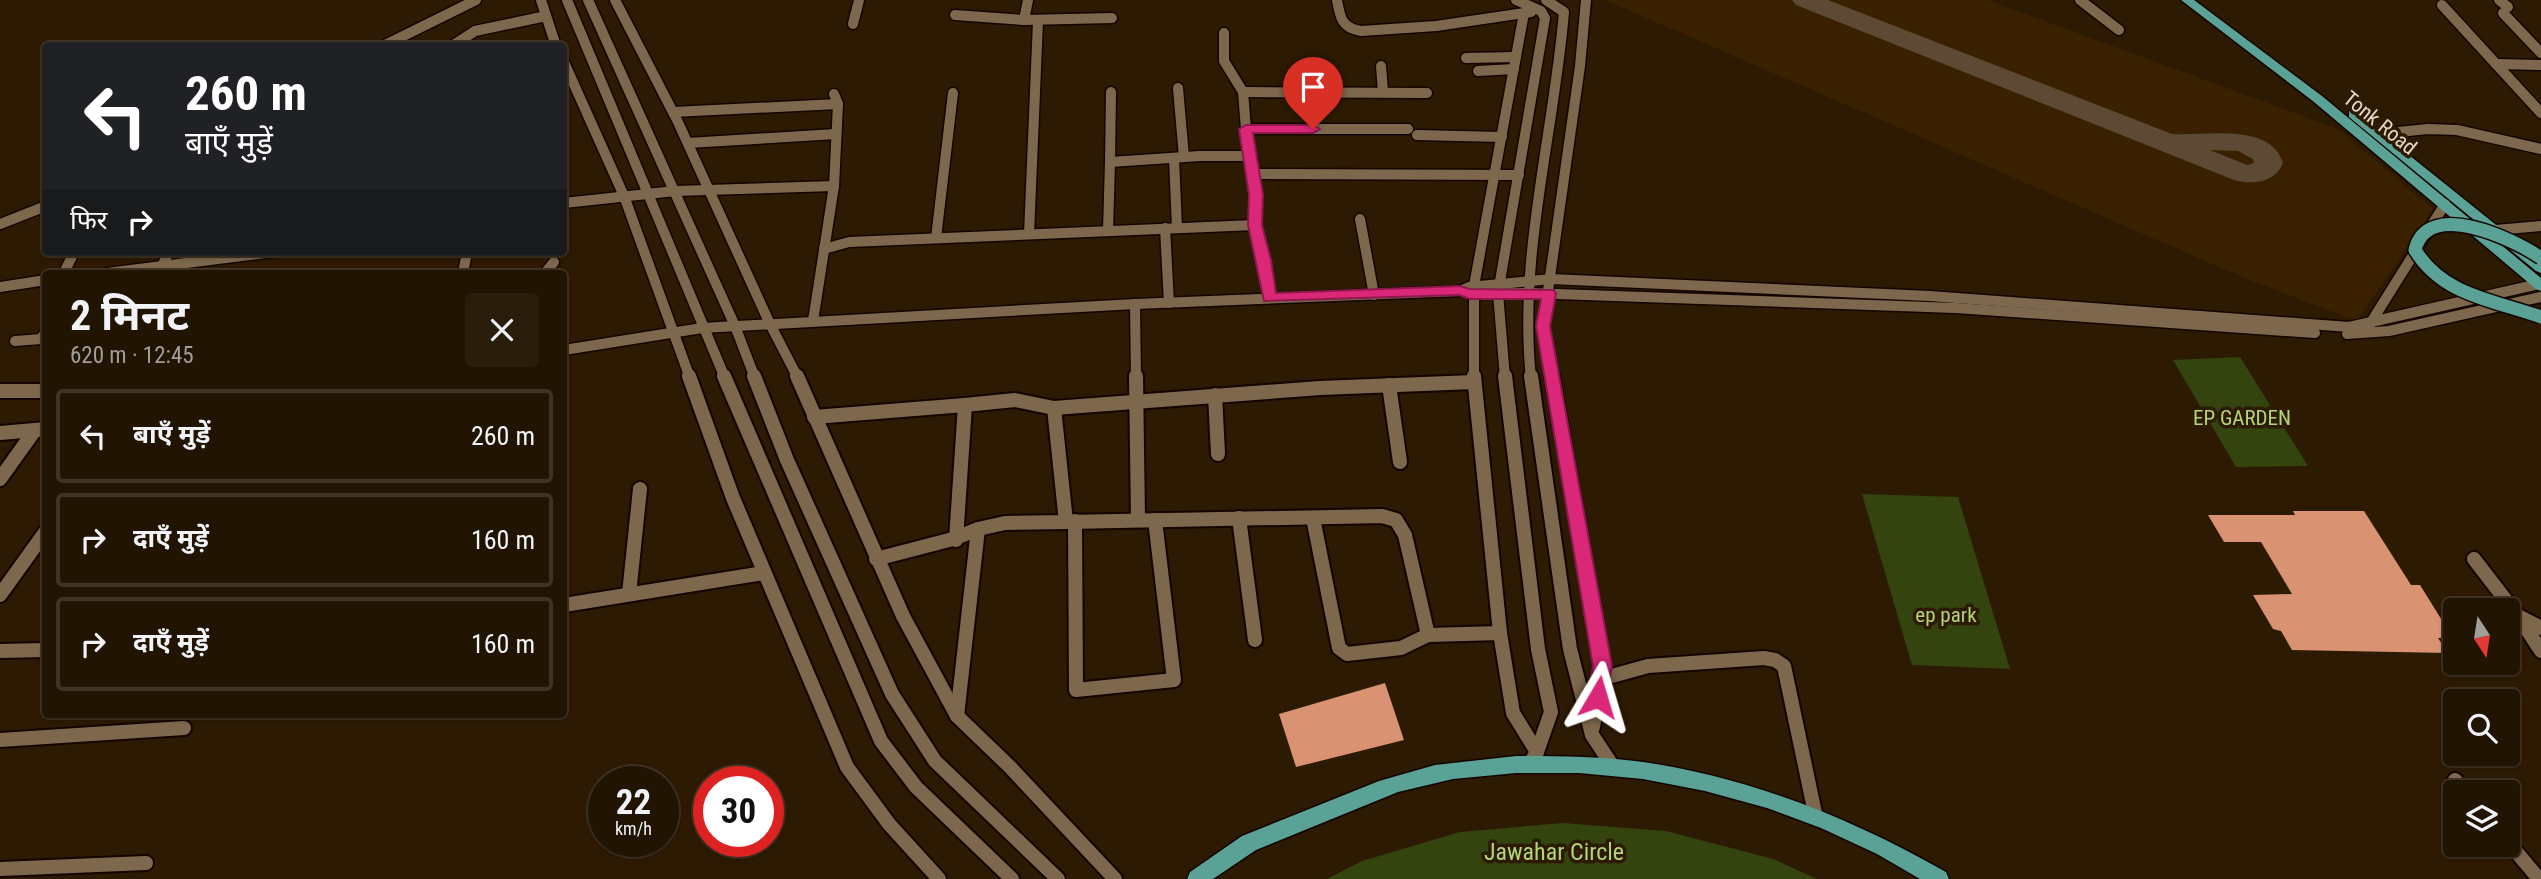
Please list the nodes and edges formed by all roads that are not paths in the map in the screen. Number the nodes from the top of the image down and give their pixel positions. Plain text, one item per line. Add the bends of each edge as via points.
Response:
1 (477, 0) edge
2 (541, 0) edge
3 (567, 0) edge
4 (588, 0) edge
5 (615, 0) edge
6 (859, 0) edge
7 (1028, 0) edge
8 (1337, 0) edge
9 (1516, 0) edge
10 (1586, 0) edge
11 (2080, 0) edge
12 (2187, 0) edge
13 (2204, 0) edge
14 (2499, 0) edge
15 (1547, 5) edge
16 (2442, 5) dead end
17 (1524, 13) junction
18 (955, 15) dead end
19 (547, 16) junction
20 (1112, 18) dead end
21 (1024, 20) junction
22 (1038, 21) junction
23 (853, 24) dead end
24 (2119, 30) dead end
25 (1224, 33) dead end
26 (391, 42) edge
27 (458, 42) edge
28 (555, 42) edge
29 (2541, 53) edge
30 (1466, 58) dead end
31 (1515, 63) junction
32 (2496, 64) junction
33 (2541, 65) edge
34 (1381, 66) dead end
35 (567, 69) edge
36 (1326, 71) dead end
37 (1478, 71) dead end
38 (1178, 88) dead end
39 (1111, 92) dead end
40 (1243, 92) junction
41 (1324, 92) junction
42 (953, 93) dead end
43 (1382, 93) junction
44 (1427, 93) dead end
45 (836, 99) joint
46 (673, 112) junction
47 (2541, 113) edge
48 (1246, 129) junction
49 (836, 134) junction
50 (2378, 134) junction
51 (1502, 137) junction
52 (688, 143) junction
53 (2541, 149) edge
54 (1250, 156) junction
55 (1179, 157) junction
56 (1110, 162) junction
57 (1254, 174) junction
58 (1496, 175) junction
59 (1519, 175) junction
60 (834, 186) junction
61 (709, 190) junction
62 (676, 191) junction
63 (650, 193) junction
64 (624, 196) junction
65 (567, 203) edge
66 (2445, 204) junction
67 (42, 208) edge
68 (1360, 219) dead end
69 (0, 224) edge
70 (1255, 225) junction
71 (2541, 226) edge
72 (1171, 228) junction
73 (2496, 230) junction
74 (1108, 231) junction
75 (1029, 234) junction
76 (936, 238) junction
77 (824, 249) junction
78 (167, 256) edge
79 (249, 256) edge
80 (2541, 258) edge
81 (554, 262) dead end
82 (162, 266) junction
83 (188, 268) edge
84 (2541, 268) edge
85 (131, 270) edge
86 (547, 270) edge
87 (1551, 279) junction
88 (42, 281) edge
89 (0, 287) edge
90 (1529, 287) junction
91 (1498, 288) junction
92 (2540, 289) edge
93 (1473, 290) junction
94 (1549, 294) junction
95 (1374, 295) junction
96 (1269, 298) junction
97 (1169, 303) junction
98 (1135, 304) junction
99 (2541, 317) edge
100 (813, 321) junction
101 (770, 324) junction
102 (2370, 324) junction
103 (735, 326) junction
104 (702, 328) junction
105 (672, 331) junction
106 (42, 336) edge
107 (15, 341) dead end
108 (567, 349) edge
109 (1474, 382) junction
110 (1389, 385) junction
111 (0, 391) edge
112 (41, 391) dead end
113 (1215, 395) junction
114 (1136, 401) junction
115 (965, 405) junction
116 (1054, 408) junction
117 (814, 417) junction
118 (40, 429) edge
119 (0, 433) edge
120 (1218, 454) dead end
121 (1400, 462) dead end
122 (0, 479) edge
123 (640, 489) dead end
124 (1313, 518) junction
125 (1240, 519) junction
126 (1138, 520) junction
127 (1155, 520) junction
128 (1070, 521) junction
129 (978, 529) junction
130 (42, 537) edge
131 (956, 540) junction
132 (876, 559) junction
133 (2474, 559) dead end
134 (764, 573) junction
135 (629, 594) junction
136 (0, 595) edge
137 (2504, 598) edge
138 (567, 604) edge
139 (2520, 617) edge
140 (2520, 619) edge
141 (2541, 628) edge
142 (1500, 633) junction
143 (1428, 635) junction
144 (1255, 640) dead end
145 (42, 650) edge
146 (0, 651) edge
147 (2541, 651) edge
148 (1601, 679) junction
149 (957, 716) junction
150 (184, 728) dead end
151 (1592, 734) junction
152 (0, 740) edge
153 (1533, 759) junction
154 (1614, 768) junction
155 (1816, 818) junction
156 (2520, 856) edge
157 (146, 863) dead end
158 (0, 869) edge
159 (939, 879) edge
160 (1012, 879) edge
161 (1058, 879) edge
162 (1115, 879) edge
163 (1197, 879) edge
164 (1939, 879) edge
165 (2539, 879) edge

1 - 26 street
2 - 19 street
3 - 63 street
4 - 62 street
5 - 46 street
6 - 23 street
7 - 21 street
8 - 17 street via 1343,24 1359,32
9 - 15 street
10 - 87 street
11 - 24 street
12 - 66 main road, Tonk Road via 2318,99
13 - 50 main road, Tonk Road
14 - 29 street
15 - 17 street
15 - 59 street
15 - 90 street via 1564,12
16 - 32 street
17 - 31 street
18 - 21 street
19 - 27 street via 475,31
19 - 28 street
20 - 22 street
21 - 22 street
22 - 75 street
25 - 40 street via 1224,61
30 - 31 street
31 - 37 street
31 - 51 street
32 - 33 street
32 - 47 street
34 - 43 street
35 - 64 street
36 - 41 street
38 - 55 street
39 - 56 street
40 - 41 street
40 - 48 street
41 - 43 street
42 - 76 street
43 - 44 street
45 - 46 street
45 - 49 street
46 - 52 street
48 - 51 street
48 - 54 street
49 - 52 street
49 - 60 street
50 - 53 street via 2441,129 2490,134
50 - 73 main road, Tonk Road
51 - 58 street
52 - 61 street
54 - 55 street
54 - 57 street
55 - 56 street
55 - 72 street
56 - 74 street
57 - 58 street
57 - 70 street
58 - 59 street
58 - 93 street
59 - 91 street
60 - 61 street
60 - 77 street
61 - 62 street
61 - 101 street
62 - 63 street
62 - 103 street
63 - 64 street
63 - 104 street
64 - 65 street
64 - 105 street
66 - 92 main road, Tonk Road
66 - 102 street
67 - 69 street
68 - 95 street
70 - 72 street
70 - 96 street
71 - 73 street
72 - 74 street
72 - 97 street
73 - 84 main road, Tonk Road
74 - 75 street
75 - 76 street
76 - 77 street via 849,242
77 - 100 street
78 - 82 street
79 - 83 street
80 - 99 main road, bridge via 2508,237 2457,225 2425,230 2415,250 2424,266 2457,290
81 - 86 street
82 - 83 street
82 - 85 street
87 - 90 street
87 - 94 street
87 - 102 street via 1930,296 2349,327
88 - 89 street
90 - 91 street
90 - 94 street
90 - 151 street via 1527,338 1535,414 1570,649
91 - 93 street
91 - 153 street via 1538,649 1551,712
92 - 94 street via 2389,331 2352,334 1944,308
92 - 102 street
93 - 95 street
93 - 109 street
94 - 148 street via 1543,326
95 - 96 street
96 - 97 street
97 - 98 street
98 - 100 street
98 - 114 street
100 - 101 street
101 - 103 street
101 - 117 street
103 - 104 street
103 - 161 street via 788,460 892,694 935,761
104 - 105 street
104 - 160 street via 881,741 916,787
105 - 108 street
105 - 134 street
106 - 107 street
109 - 110 street
109 - 142 street
110 - 113 street
110 - 121 street
111 - 112 street
113 - 114 street
113 - 120 street
114 - 116 street
114 - 126 street
115 - 116 street via 1015,400
115 - 117 street
115 - 131 street
116 - 128 street
117 - 132 street
118 - 119 street
118 - 122 street
123 - 135 street
124 - 125 street
124 - 143 street via 1382,516 1396,520 1405,535
124 - 143 street via 1339,648 1347,654 1401,648
125 - 127 street
125 - 144 street
126 - 127 street
126 - 128 street
127 - 128 street via 1174,680 1076,690
128 - 129 street via 1005,523
129 - 131 street
129 - 149 street
130 - 136 street
131 - 132 street
132 - 149 street
133 - 137 street
134 - 135 street
134 - 159 street via 846,767
135 - 138 street
139 - 141 street
140 - 147 street
142 - 143 street
142 - 153 street via 1513,713
145 - 146 street
148 - 151 street
148 - 155 street via 1648,666 1775,660 1784,666
149 - 162 street
150 - 152 street
151 - 154 street
153 - 154 main road
153 - 163 main road via 1451,770 1370,793 1249,844
154 - 155 main road via 1671,774 1779,803
155 - 164 main road via 1900,855
156 - 165 street
157 - 158 street

